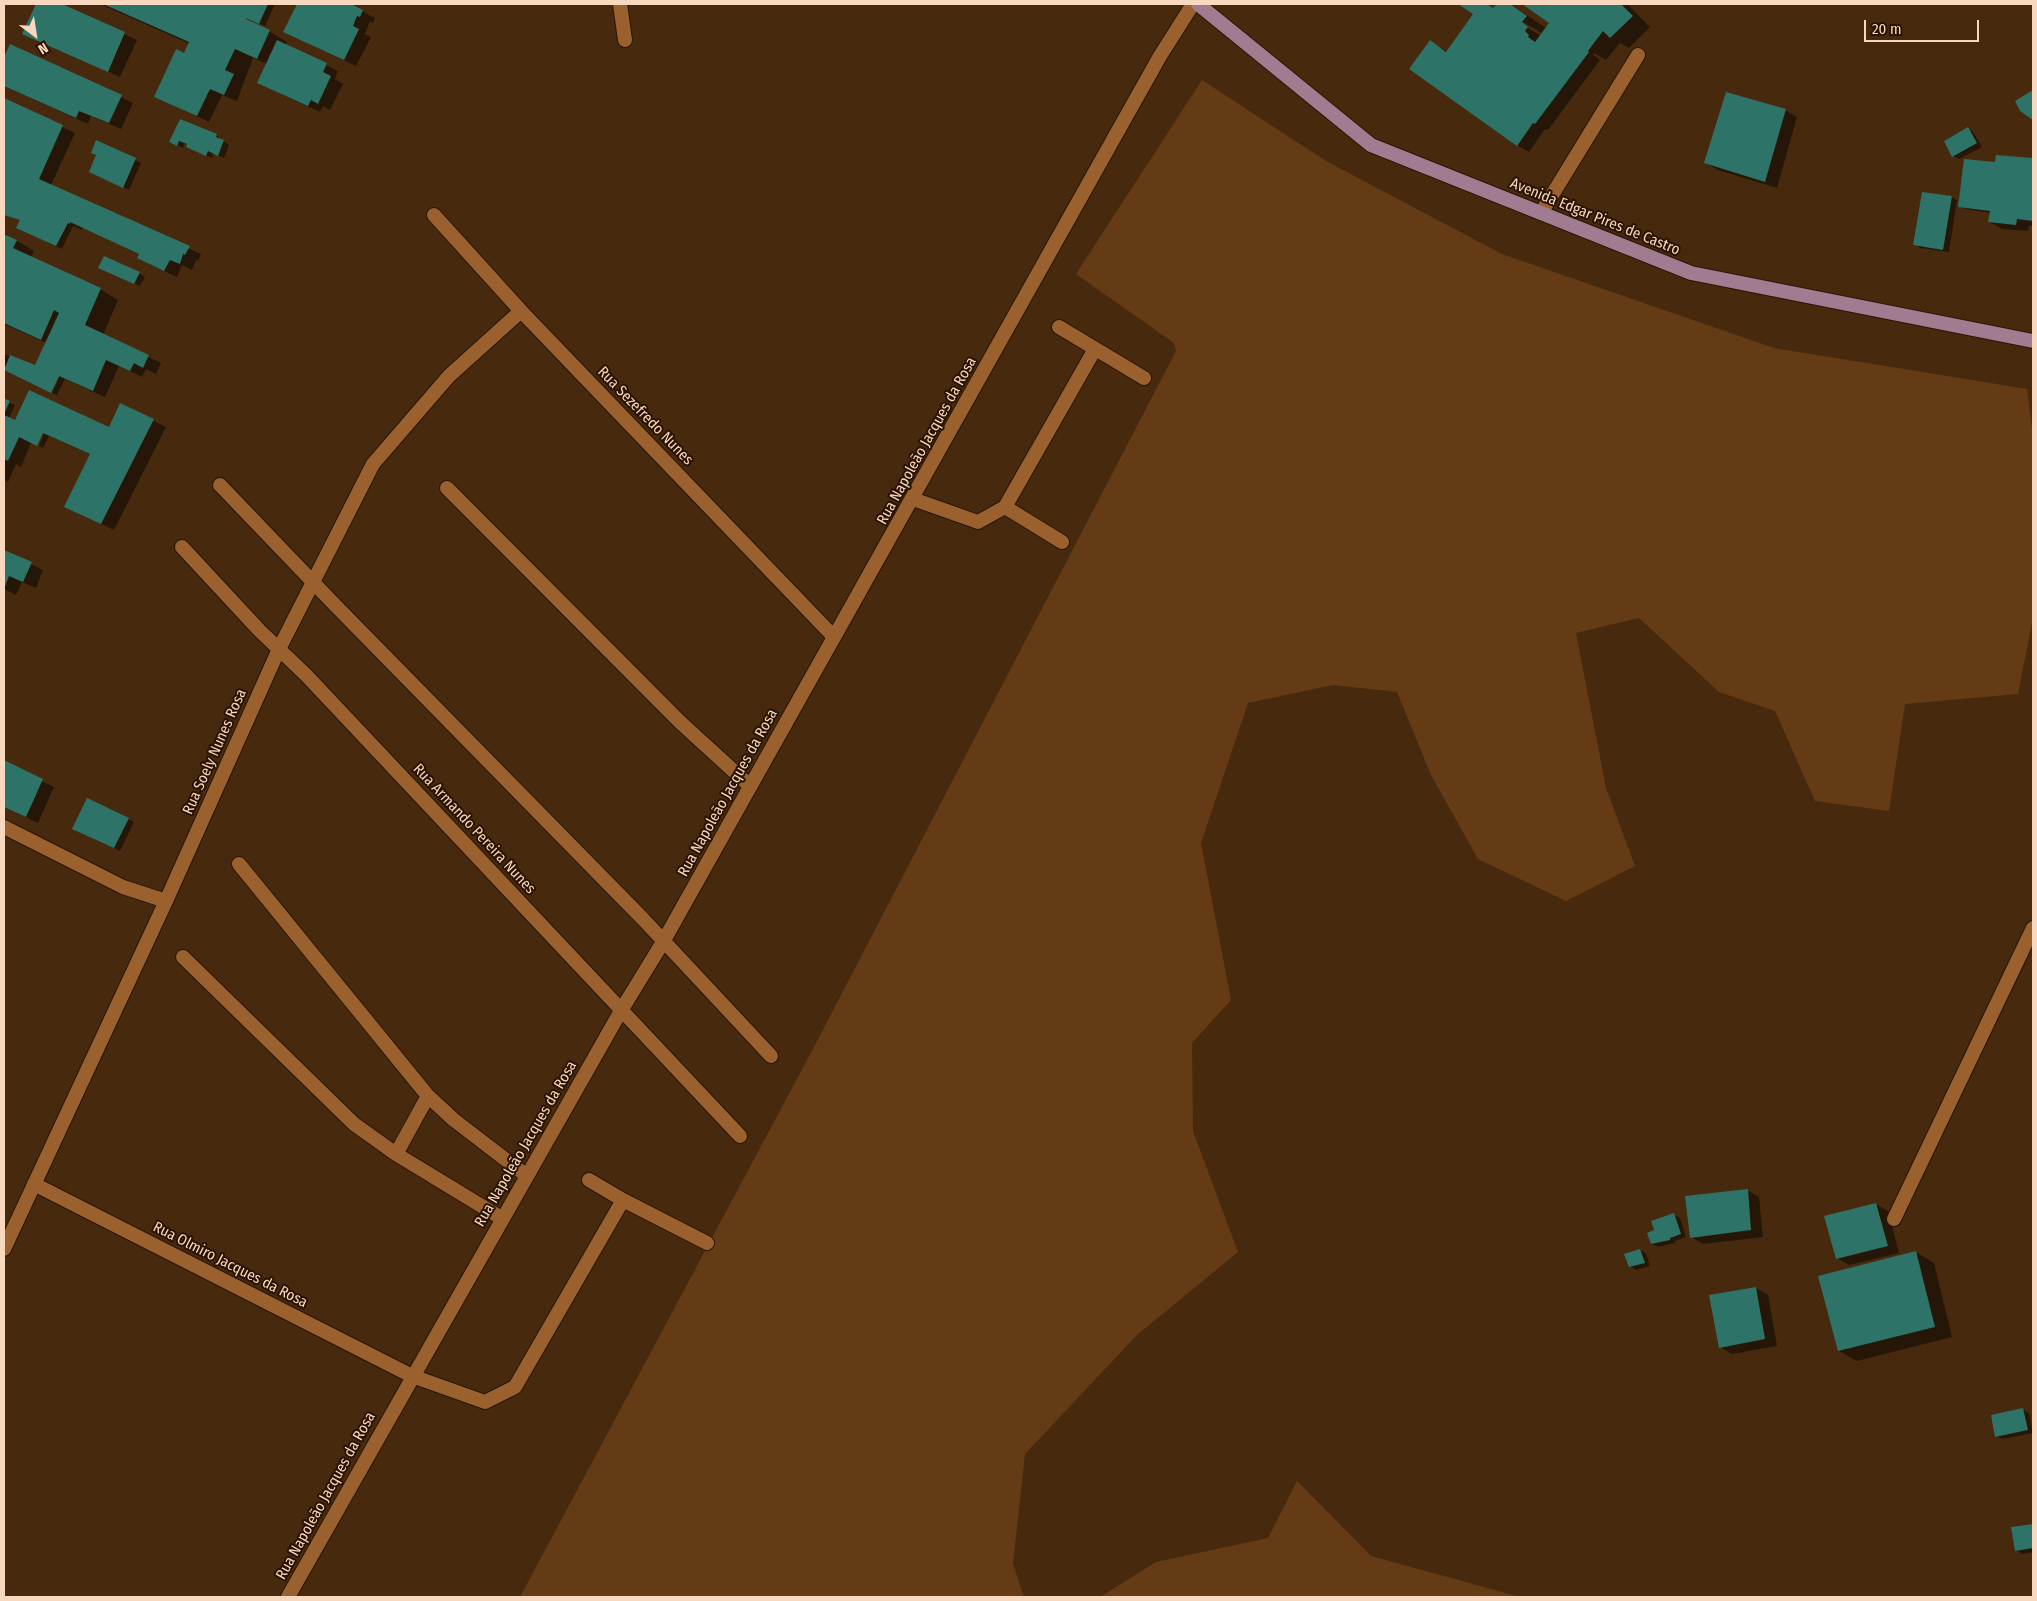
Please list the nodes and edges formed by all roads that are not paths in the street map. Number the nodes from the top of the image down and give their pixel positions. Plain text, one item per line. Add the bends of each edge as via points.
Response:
1 (620, 4) edge
2 (1193, 4) edge
3 (1198, 4) edge
4 (625, 40) dead end
5 (1638, 54) dead end
6 (1541, 213) junction
7 (434, 216) dead end
8 (521, 311) junction
9 (1059, 327) dead end
10 (2033, 341) edge
11 (1095, 349) junction
12 (1144, 378) dead end
13 (220, 485) dead end
14 (448, 488) dead end
15 (913, 499) junction
16 (1005, 507) junction
17 (1062, 542) dead end
18 (182, 547) dead end
19 (313, 582) junction
20 (834, 637) junction
21 (279, 649) junction
22 (750, 786) junction
23 (4, 827) edge
24 (239, 864) dead end
25 (166, 901) junction
26 (2033, 928) edge
27 (663, 942) junction
28 (184, 957) dead end
29 (622, 1008) junction
30 (771, 1056) dead end
31 (428, 1096) junction
32 (740, 1136) dead end
33 (396, 1154) junction
34 (527, 1176) junction
35 (589, 1180) dead end
36 (34, 1184) junction
37 (623, 1200) junction
38 (1894, 1218) dead end
39 (502, 1219) junction
40 (707, 1243) dead end
41 (4, 1249) edge
42 (412, 1376) junction
43 (288, 1597) edge

1 - 4 street
2 - 15 street, Rua Napoleão Jacques da Rosa via 1160,56
3 - 6 main road, Avenida Edgar Pires de Castro via 1370,145
5 - 6 street
6 - 10 main road, Avenida Edgar Pires de Castro via 1692,273
7 - 8 street, Rua Sezefredo Nunes
8 - 19 street, Rua Soely Nunes Rosa via 449,376 373,464
8 - 20 street, Rua Sezefredo Nunes
9 - 11 street
11 - 12 street
11 - 16 street
13 - 19 street
14 - 22 street via 680,722
15 - 16 street via 978,522
15 - 20 street, Rua Napoleão Jacques da Rosa
16 - 17 street
18 - 21 street, Rua Armando Pereira Nunes
19 - 21 street, Rua Soely Nunes Rosa
19 - 27 street
20 - 22 street, Rua Napoleão Jacques da Rosa
21 - 25 street, Rua Soely Nunes Rosa
21 - 29 street, Rua Armando Pereira Nunes
22 - 27 street, Rua Napoleão Jacques da Rosa
23 - 25 street via 123,887
24 - 31 street
25 - 36 street, Rua Soely Nunes Rosa
26 - 38 street
27 - 29 street, Rua Napoleão Jacques da Rosa
27 - 30 street
28 - 33 street via 354,1124
29 - 32 street, Rua Armando Pereira Nunes
29 - 34 street, Rua Napoleão Jacques da Rosa
31 - 33 street
31 - 34 street
33 - 39 street
34 - 39 street, Rua Napoleão Jacques da Rosa
35 - 37 street
36 - 41 street, Rua Soely Nunes Rosa
36 - 42 street, Rua Olmiro Jacques da Rosa
37 - 40 street
37 - 42 street, Rua Olmiro Jacques da Rosa via 515,1387 485,1402
39 - 42 street, Rua Napoleão Jacques da Rosa
42 - 43 street, Rua Napoleão Jacques da Rosa

